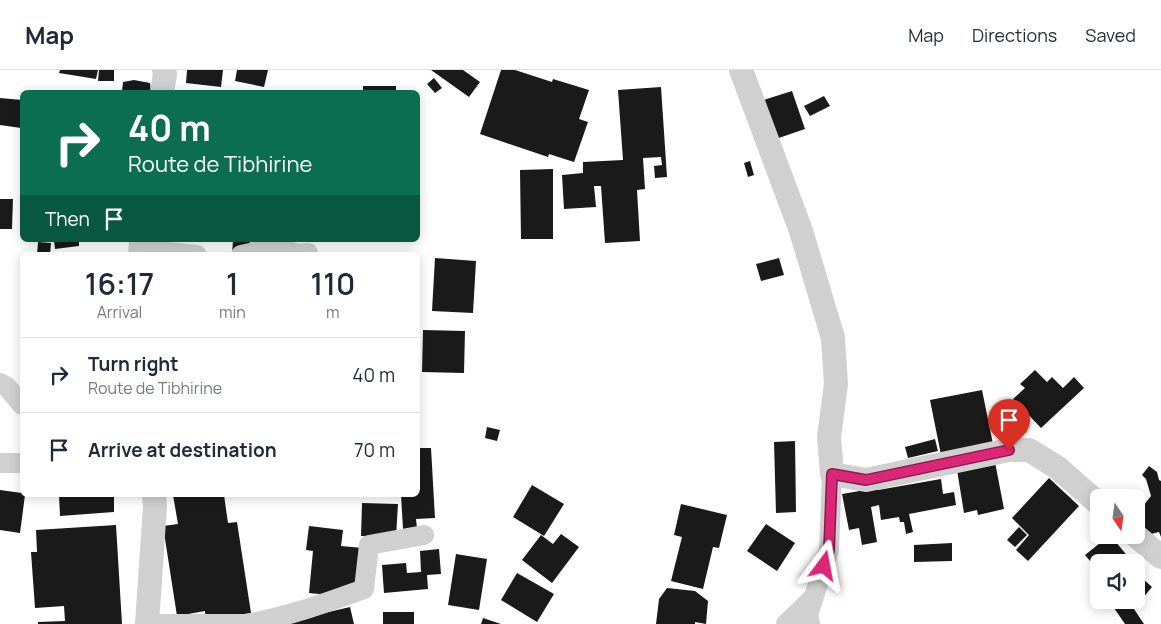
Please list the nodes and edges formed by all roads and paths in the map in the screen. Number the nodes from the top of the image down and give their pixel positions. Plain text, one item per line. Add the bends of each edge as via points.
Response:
1 (741, 70) edge
2 (141, 248) edge
3 (173, 252) edge
4 (255, 252) edge
5 (291, 252) edge
6 (0, 383) edge
7 (20, 403) edge
8 (0, 463) edge
9 (20, 463) edge
10 (832, 474) junction
11 (1090, 496) edge
12 (154, 497) edge
13 (424, 535) dead end
14 (1145, 543) edge
15 (1161, 557) edge
16 (813, 598) junction
17 (147, 624) edge
18 (246, 624) edge
19 (786, 624) edge
20 (810, 624) edge

1 - 10 street via 801,231 833,338 836,384 829,437
2 - 3 street
4 - 5 street via 273,248
6 - 7 street
8 - 9 street
10 - 11 street via 866,480 1009,450 1029,450 1058,468
10 - 16 street via 829,550
12 - 17 street
13 - 18 street via 369,545 364,589 271,620
14 - 15 street
16 - 19 street
16 - 20 street via 808,615
17 - 18 street

